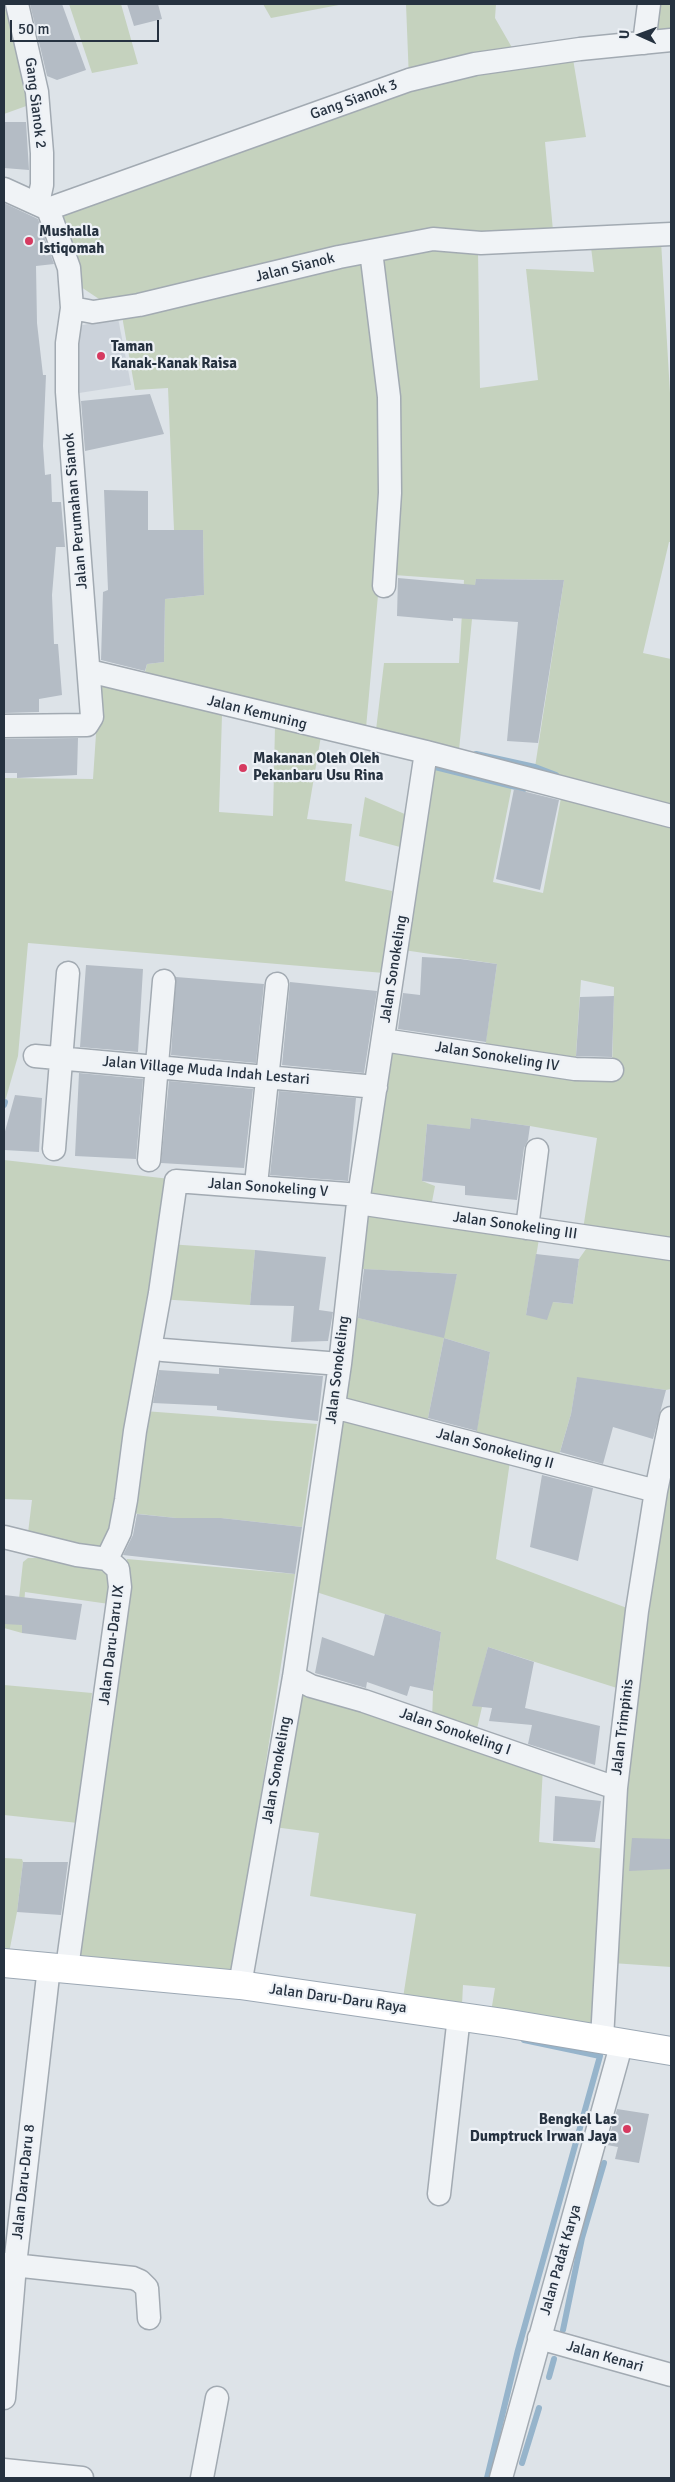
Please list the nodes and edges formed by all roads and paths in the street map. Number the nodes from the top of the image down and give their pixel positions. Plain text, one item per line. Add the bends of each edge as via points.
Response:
1 (17, 4) edge
2 (649, 4) edge
3 (671, 40) edge
4 (644, 43) junction
5 (4, 189) edge
6 (43, 206) junction
7 (671, 234) edge
8 (371, 251) junction
9 (72, 308) junction
10 (384, 586) dead end
11 (89, 671) junction
12 (4, 726) edge
13 (426, 752) junction
14 (671, 816) edge
15 (68, 973) dead end
16 (164, 982) dead end
17 (276, 984) dead end
18 (383, 1040) junction
19 (35, 1056) dead end
20 (62, 1059) junction
21 (157, 1066) junction
22 (612, 1070) dead end
23 (267, 1076) junction
24 (376, 1087) junction
25 (54, 1149) dead end
26 (537, 1150) dead end
27 (149, 1160) dead end
28 (257, 1175) dead end
29 (359, 1199) junction
30 (527, 1228) junction
31 (671, 1249) edge
32 (163, 1350) dead end
33 (340, 1364) junction
34 (334, 1407) junction
35 (671, 1418) edge
36 (667, 1463) edge
37 (656, 1491) junction
38 (4, 1537) edge
39 (107, 1559) junction
40 (294, 1677) junction
41 (616, 1788) junction
42 (4, 1963) edge
43 (58, 1968) junction
44 (240, 1986) junction
45 (459, 2016) junction
46 (612, 2040) junction
47 (671, 2051) edge
48 (439, 2194) dead end
49 (9, 2265) edge
50 (149, 2318) dead end
51 (539, 2338) junction
52 (5, 2365) edge
53 (671, 2375) edge
54 (4, 2398) edge
55 (217, 2398) dead end
56 (4, 2470) edge
57 (505, 2477) edge
58 (82, 2478) edge
59 (202, 2478) edge

1 - 6 street, Gang Sianok 2 via 37,92
2 - 4 street
3 - 4 street, Gang Sianok 3
4 - 6 street, Gang Sianok 3 via 475,64 409,80
5 - 6 street
6 - 9 street via 69,268
7 - 8 street, Jalan Sianok via 481,243 432,239
8 - 9 street, Jalan Sianok via 139,305 93,312
8 - 10 street via 389,398 390,494
9 - 11 street, Jalan Perumahan Sianok via 67,343 67,392
11 - 12 street, Jalan Perumahan Sianok via 91,714 87,725
11 - 13 street, Jalan Kemuning
13 - 14 street, Jalan Kemuning
13 - 18 street, Jalan Sonokeling
15 - 20 street
16 - 21 street
17 - 23 street
18 - 22 street, Jalan Sonokeling IV via 575,1069
18 - 24 street, Jalan Sonokeling
19 - 20 street, Jalan Village Muda Indah Lestari
20 - 21 street, Jalan Village Muda Indah Lestari
20 - 25 street
21 - 23 street, Jalan Village Muda Indah Lestari
21 - 27 street
23 - 24 street, Jalan Village Muda Indah Lestari
23 - 28 street
24 - 29 street, Jalan Sonokeling
26 - 30 street
29 - 30 street, Jalan Sonokeling III
29 - 33 street, Jalan Sonokeling
29 - 39 street, Jalan Sonokeling V via 176,1182 126,1500 120,1532
30 - 31 street, Jalan Sonokeling III
32 - 33 street
33 - 34 street, Jalan Sonokeling
34 - 37 street, Jalan Sonokeling II
34 - 40 street, Jalan Sonokeling
35 - 36 street, Jalan Trimpinis
36 - 37 street, Jalan Trimpinis
37 - 41 street, Jalan Trimpinis via 637,1611
38 - 39 street
39 - 43 street, Jalan Daru-Daru IX via 118,1569 120,1587
40 - 41 street, Jalan Sonokeling I via 311,1686 364,1701
40 - 44 street, Jalan Sonokeling
41 - 46 street, Jalan Trimpinis
42 - 43 main road, Jalan Daru-Daru Raya
43 - 44 main road, Jalan Daru-Daru Raya
43 - 49 street, Jalan Daru-Daru 8
44 - 45 main road, Jalan Daru-Daru Raya
45 - 46 main road, Jalan Daru-Daru Raya
45 - 48 street
46 - 47 main road, Jalan Daru-Daru Raya
46 - 51 street, Jalan Padat Karya
49 - 50 street via 133,2278 145,2285
49 - 52 street, Jalan Daru-Daru 8
51 - 53 street, Jalan Kenari
51 - 57 street, Jalan Padat Karya
52 - 54 street, Jalan Daru-Daru 8
55 - 59 street
56 - 58 street

